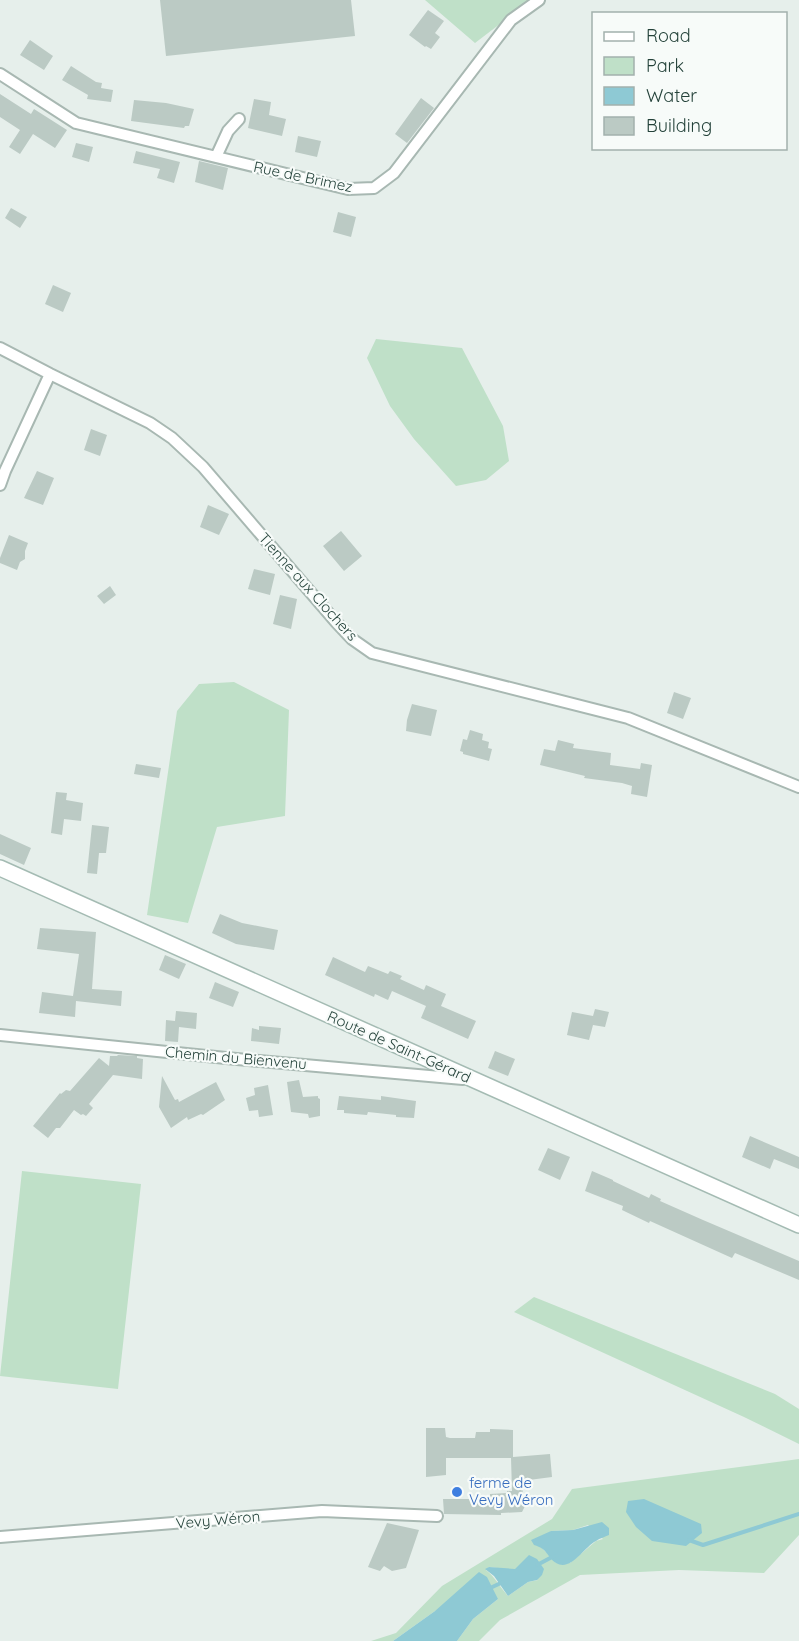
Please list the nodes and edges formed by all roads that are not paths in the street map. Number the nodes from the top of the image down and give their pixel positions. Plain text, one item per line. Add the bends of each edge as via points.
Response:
1 (539, 0) edge
2 (0, 74) edge
3 (239, 119) dead end
4 (216, 157) junction
5 (0, 348) edge
6 (50, 374) junction
7 (0, 485) edge
8 (799, 787) edge
9 (0, 868) edge
10 (0, 1035) edge
11 (473, 1080) junction
12 (799, 1225) edge
13 (437, 1516) dead end
14 (0, 1537) edge

1 - 4 street, Rue de Brimez via 511,20 394,172 374,188 348,189
2 - 4 street, Rue de Brimez via 76,123
3 - 4 street via 228,131
5 - 6 street, Tienne aux Clochers
6 - 7 street
6 - 8 street, Tienne aux Clochers via 150,423 172,438 203,467 336,622 372,653 628,718
9 - 11 main road, Route de Saint-Gérard
10 - 11 street, Chemin du Bienvenu
11 - 12 main road, Route de Saint-Gérard
13 - 14 street, Vevy Wéron via 322,1511

